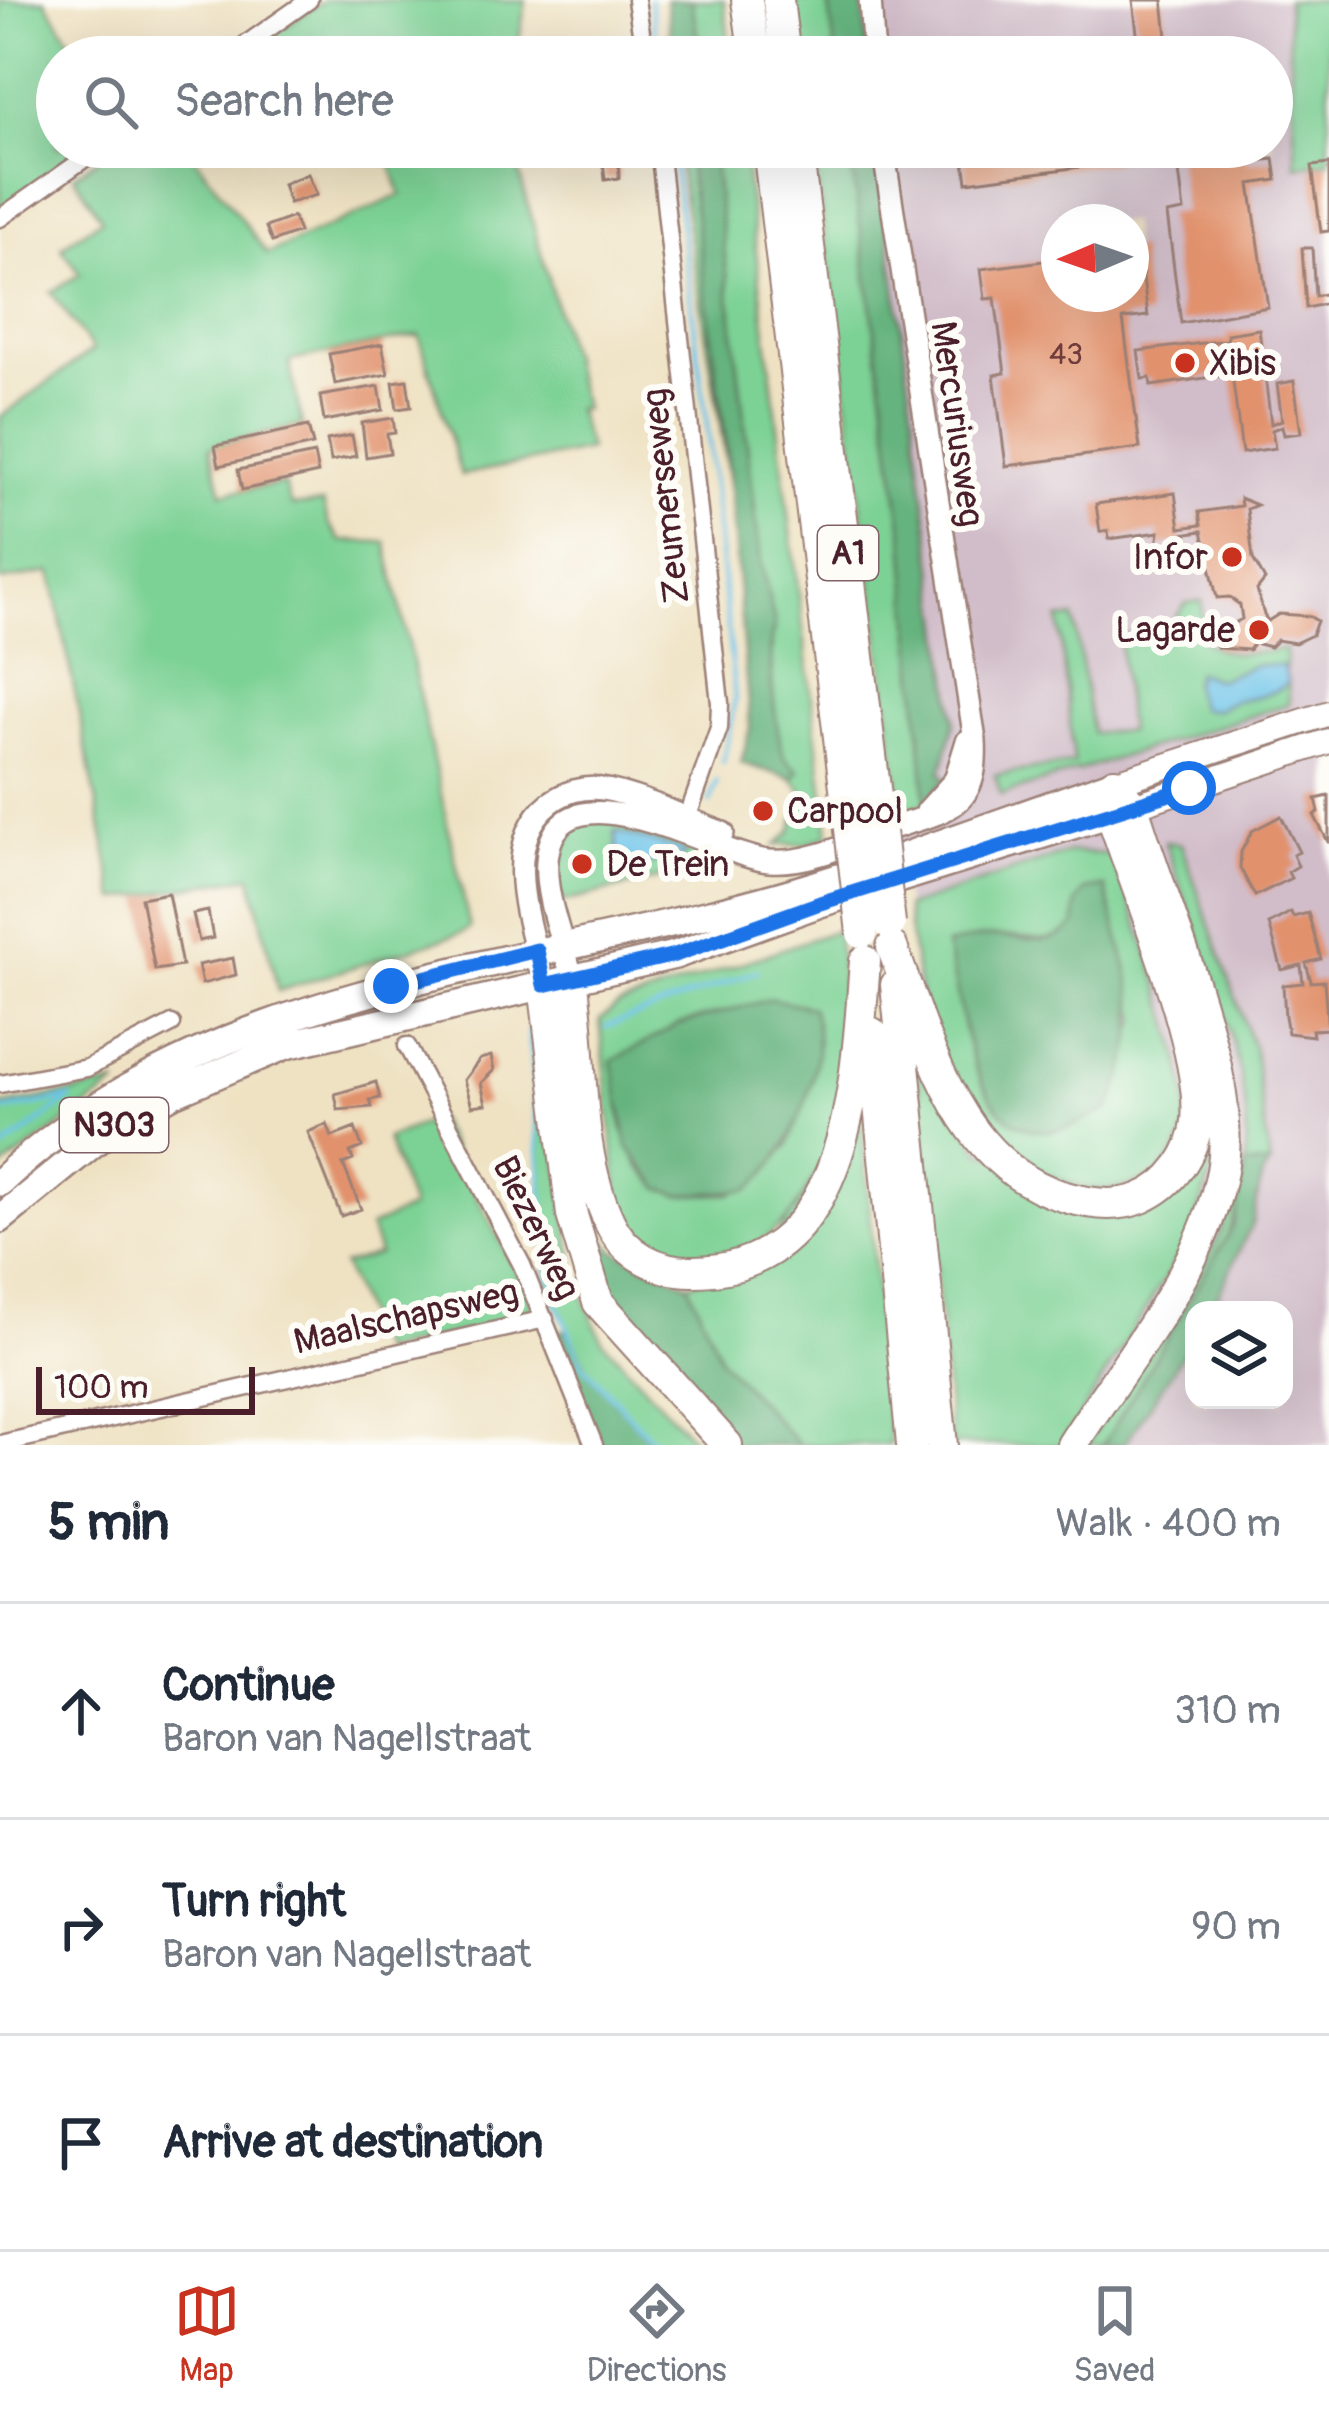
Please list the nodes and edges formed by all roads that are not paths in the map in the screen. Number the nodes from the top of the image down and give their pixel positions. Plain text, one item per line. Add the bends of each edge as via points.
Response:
1 (309, 0) edge
2 (636, 0) edge
3 (748, 0) edge
4 (778, 0) edge
5 (870, 0) edge
6 (258, 36) edge
7 (642, 36) edge
8 (752, 36) edge
9 (782, 36) edge
10 (873, 36) edge
11 (71, 168) edge
12 (661, 168) edge
13 (771, 168) edge
14 (799, 168) edge
15 (886, 168) edge
16 (0, 218) edge
17 (1329, 713) edge
18 (1329, 741) edge
19 (1120, 801) junction
20 (864, 825) junction
21 (684, 826) junction
22 (877, 941) junction
23 (565, 944) junction
24 (537, 950) junction
25 (558, 982) junction
26 (172, 1024) dead end
27 (406, 1046) dead end
28 (0, 1084) edge
29 (0, 1182) edge
30 (0, 1219) edge
31 (545, 1319) junction
32 (0, 1444) edge
33 (594, 1445) edge
34 (727, 1445) edge
35 (912, 1445) edge
36 (942, 1445) edge
37 (1072, 1445) edge

1 - 6 street
2 - 7 street
3 - 8 highway
4 - 9 highway
5 - 10 street
11 - 16 street
12 - 21 street, Zeumerseweg via 720,703
13 - 20 highway, A1
14 - 20 highway, A1
15 - 21 street, Mercuriusweg via 966,710 955,780 911,821 811,854
17 - 19 main road
18 - 19 main road
19 - 22 highway, A1 via 1198,1094 1190,1151 1162,1186 1138,1199 1088,1202 1032,1184 997,1157 940,1077
19 - 23 main road, N303 via 822,884
19 - 25 main road, N303 via 675,955
19 - 37 highway via 1216,1065 1226,1122 1222,1168 1200,1238
20 - 22 highway, A1, bridge
21 - 23 street, Mercuriusweg via 602,810 558,831 547,872
21 - 24 street, Mercuriusweg via 594,788 545,808 521,852
22 - 25 highway, A1 via 852,1103 830,1176 794,1228 764,1251 704,1271 657,1266 611,1227
22 - 35 highway, A1
22 - 36 highway, A1
23 - 24 main road, N303
23 - 25 street, Mercuriusweg
24 - 25 street, Mercuriusweg
24 - 29 main road, N303 via 391,986 237,1039 98,1107
25 - 30 main road, N303 via 338,1030 246,1060 113,1126
25 - 34 highway via 572,1215 590,1281 620,1331
26 - 28 street via 87,1067
27 - 31 street, Biezerweg
31 - 32 street, Maalschapsweg
31 - 33 street, Biezerweg

